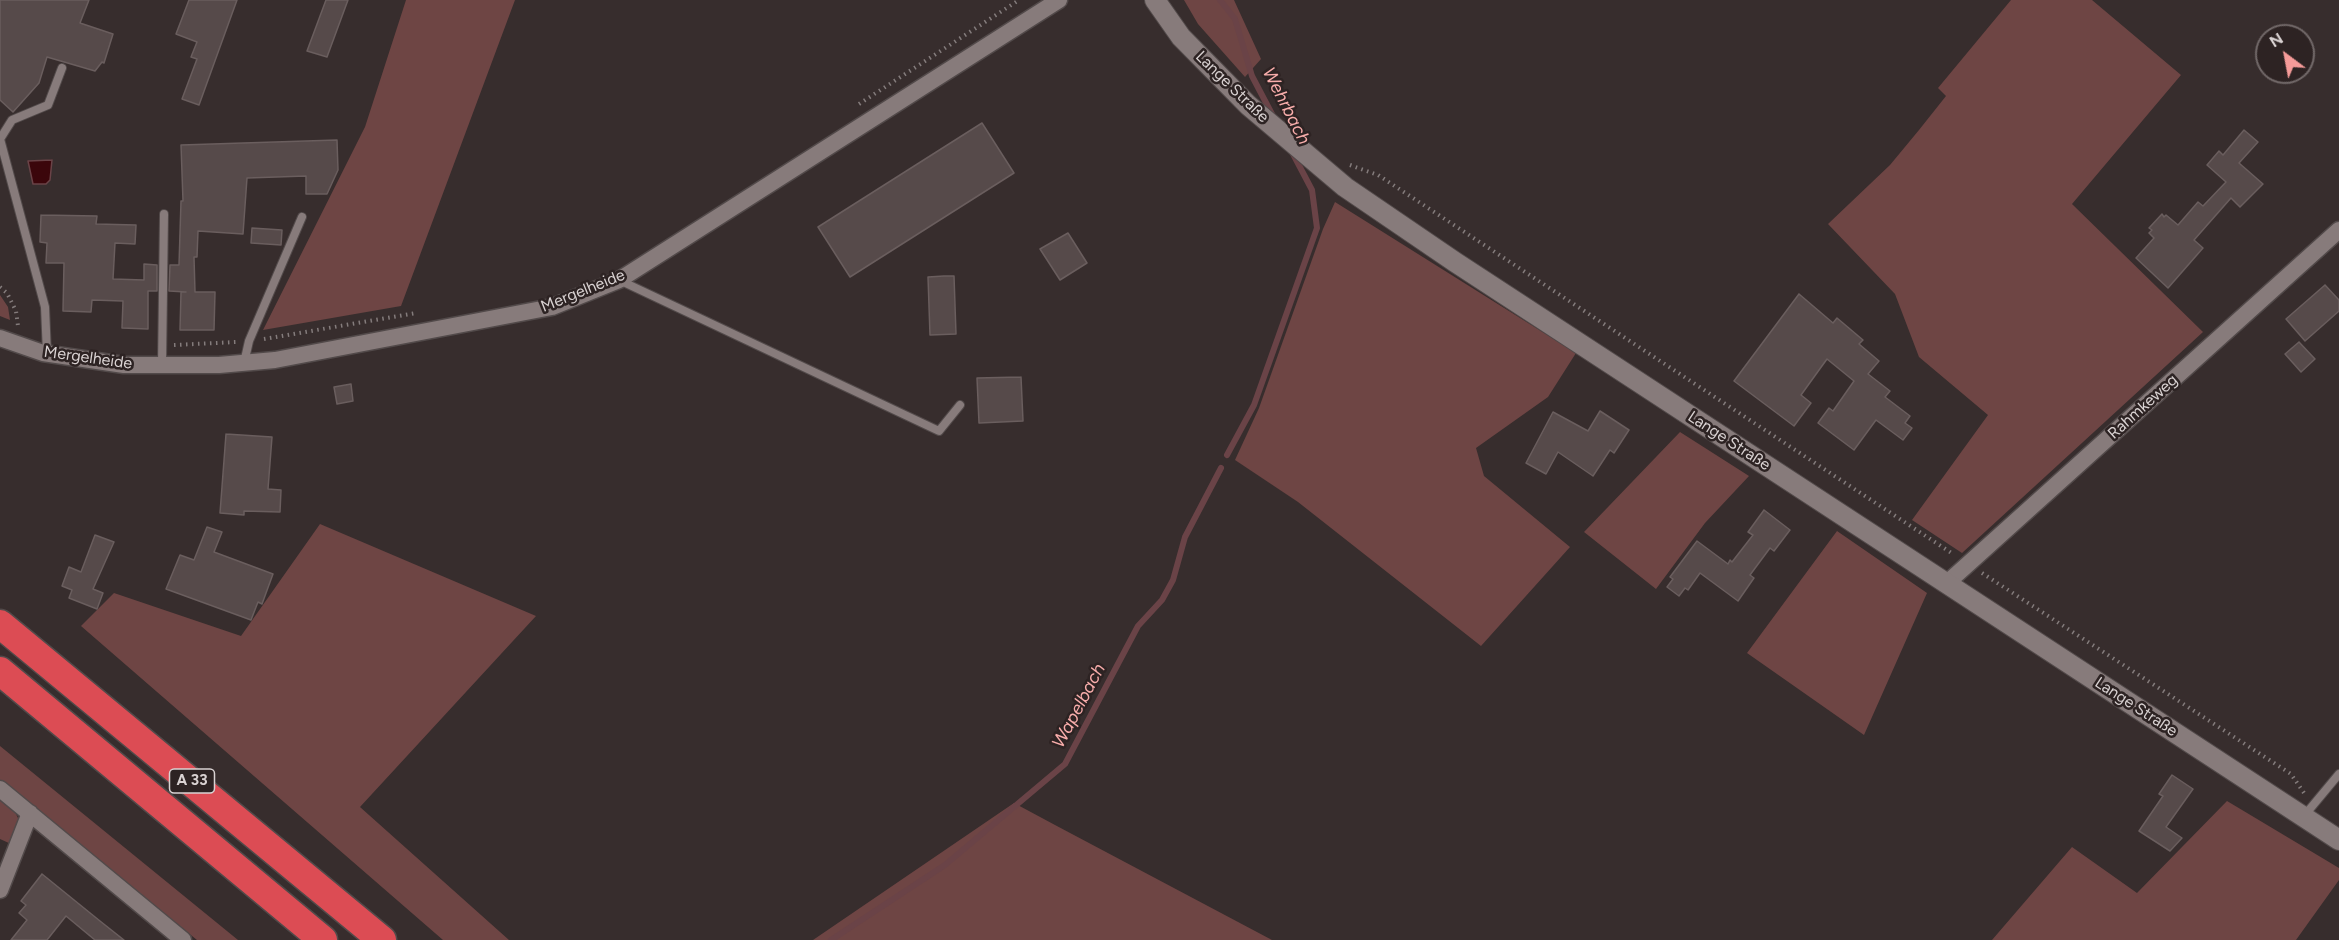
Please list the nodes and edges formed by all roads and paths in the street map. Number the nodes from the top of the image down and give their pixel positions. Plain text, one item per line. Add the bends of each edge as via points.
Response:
1 (1019, 0) edge
2 (1059, 0) edge
3 (1155, 0) edge
4 (63, 68) dead end
5 (850, 110) dead end
6 (1339, 162) dead end
7 (164, 214) dead end
8 (302, 217) dead end
9 (2339, 230) edge
10 (619, 280) junction
11 (0, 286) edge
12 (425, 311) dead end
13 (5, 332) edge
14 (249, 341) junction
15 (163, 345) junction
16 (47, 354) junction
17 (244, 363) junction
18 (162, 365) junction
19 (960, 405) dead end
20 (1968, 564) junction
21 (1947, 583) junction
22 (0, 624) edge
23 (0, 671) edge
24 (2339, 774) edge
25 (0, 789) edge
26 (2308, 811) junction
27 (30, 813) junction
28 (2339, 840) edge
29 (0, 890) edge
30 (183, 940) edge
31 (324, 940) edge
32 (382, 940) edge

1 - 5 path
2 - 10 street, Mergelheide
3 - 21 street, Lange Straße via 1181,37 1248,105 1345,186
4 - 16 lane via 48,105 12,120 0,139 45,307
6 - 20 path via 1378,175
7 - 15 lane
8 - 14 lane
9 - 20 street, Rahmkeweg
10 - 17 street, Mergelheide via 552,307
10 - 19 lane via 939,431
11 - 13 path via 16,311 18,330
12 - 14 path
13 - 16 street, Mergelheide
14 - 15 path
14 - 17 lane
15 - 18 lane
16 - 18 street, Mergelheide via 124,365
17 - 18 street, Mergelheide
20 - 21 street, Rahmkeweg
20 - 26 path via 2291,774
21 - 26 street, Lange Straße
22 - 32 highway, A 33
23 - 31 highway, A 33
24 - 26 lane
25 - 27 street
26 - 28 street, Lange Straße
27 - 29 street
27 - 30 street

